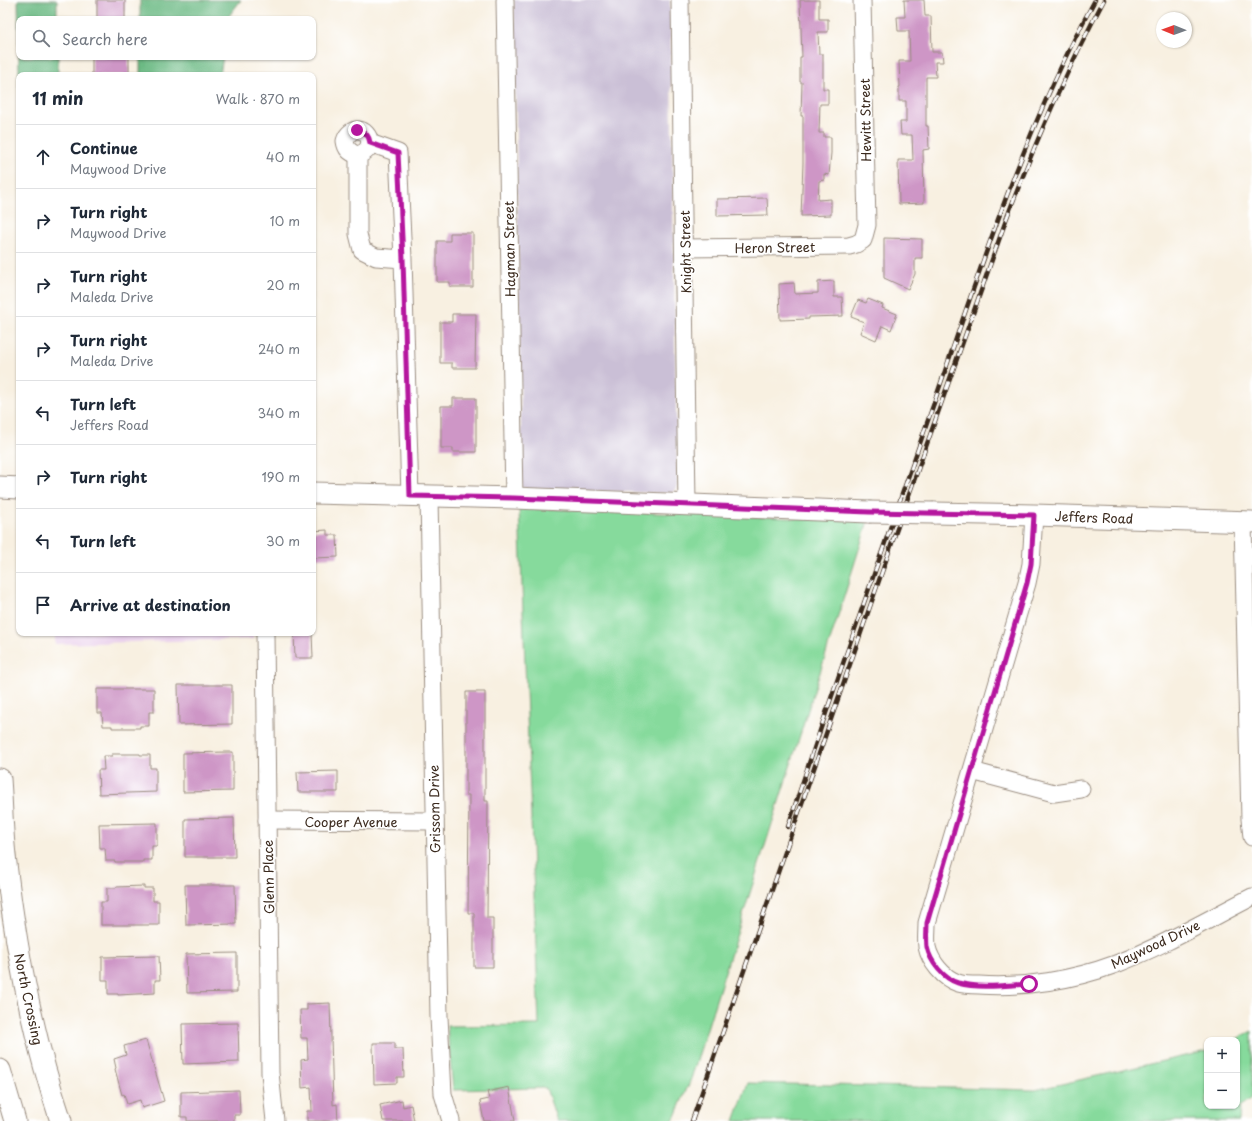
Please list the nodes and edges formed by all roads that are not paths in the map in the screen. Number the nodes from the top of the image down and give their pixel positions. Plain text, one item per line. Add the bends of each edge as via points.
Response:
1 (505, 0) edge
2 (680, 0) edge
3 (862, 0) edge
4 (863, 240) joint
5 (685, 248) junction
6 (403, 259) junction
7 (0, 487) edge
8 (16, 488) edge
9 (316, 493) edge
10 (419, 497) junction
11 (514, 498) junction
12 (687, 505) junction
13 (1034, 515) junction
14 (1247, 522) edge
15 (265, 636) edge
16 (972, 771) junction
17 (0, 779) edge
18 (1081, 789) dead end
19 (267, 820) junction
20 (435, 821) junction
21 (1252, 837) edge
22 (1252, 897) edge
23 (0, 1070) edge
24 (15, 1121) edge
25 (61, 1121) edge
26 (275, 1121) edge
27 (451, 1121) edge

1 - 11 street, Hagman Street
2 - 5 street, Knight Street
3 - 4 street, Hewitt Street via 867,225
4 - 5 street, Heron Street via 849,246
5 - 12 street, Knight Street
6 - 6 street, Grissom Drive via 398,153 364,149 358,234 362,250 376,256
6 - 10 street, Grissom Drive
7 - 8 main road
9 - 10 main road, Jeffers Road
10 - 11 main road, Jeffers Road
10 - 20 street, Grissom Drive
11 - 12 main road, Jeffers Road
12 - 13 main road, Jeffers Road, bridge
13 - 14 main road, Jeffers Road
13 - 16 street via 1031,564 1027,583
14 - 21 street
15 - 19 street, Glenn Place
16 - 18 street via 1054,793
16 - 22 street, Maywood Drive via 927,923 926,937 928,948 939,969 957,983 991,986 1029,984 1064,978 1115,964 1143,953
17 - 25 main road, North Crossing via 4,853 15,936 31,1018
19 - 20 street, Cooper Avenue
19 - 26 street, Glenn Place via 270,1073
20 - 27 street, Grissom Drive via 439,1025 443,1094
23 - 24 main road

